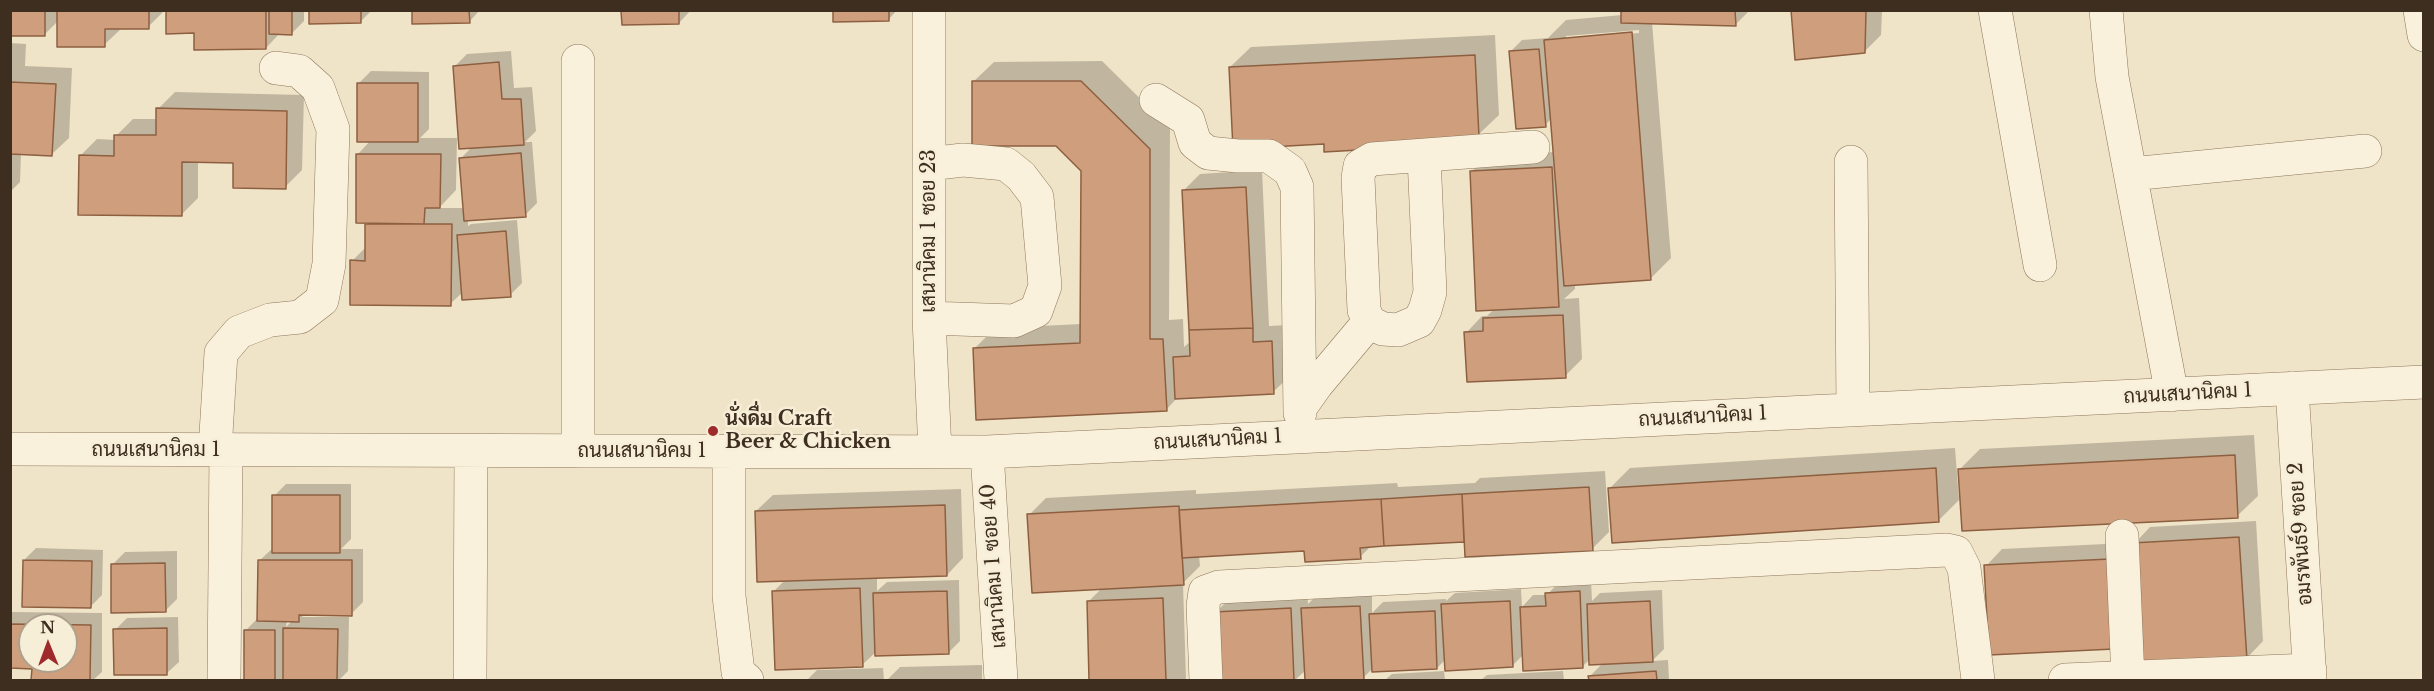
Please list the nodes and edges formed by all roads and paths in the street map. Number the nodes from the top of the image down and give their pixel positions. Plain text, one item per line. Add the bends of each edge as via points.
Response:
1 (929, 10) edge
2 (1995, 10) edge
3 (2106, 10) edge
4 (2420, 10) edge
5 (2424, 35) edge
6 (578, 61) dead end
7 (276, 68) dead end
8 (1156, 100) dead end
9 (1533, 147) dead end
10 (2365, 151) dead end
11 (1424, 157) junction
12 (1851, 162) dead end
13 (928, 164) junction
14 (2131, 174) junction
15 (2040, 265) dead end
16 (930, 318) junction
17 (1369, 322) junction
18 (2424, 382) edge
19 (2292, 388) junction
20 (2172, 395) junction
21 (1853, 410) junction
22 (1300, 422) junction
23 (10, 449) edge
24 (221, 450) junction
25 (471, 451) junction
26 (578, 451) junction
27 (729, 452) junction
28 (935, 452) junction
29 (987, 452) junction
30 (2122, 536) dead end
31 (2310, 675) edge
32 (2128, 679) edge
33 (224, 681) edge
34 (470, 681) edge
35 (747, 681) edge
36 (1001, 681) edge
37 (1206, 681) edge
38 (1978, 681) edge
39 (2065, 681) edge

1 - 13 street, เสนานิคม 1 ซอย 23
2 - 15 street
3 - 14 street via 2112,77
4 - 5 street
6 - 26 street
7 - 24 street via 299,71 318,88 333,129 329,264 322,300 300,317 270,320 239,332 221,353
8 - 22 street via 1188,120 1195,143 1208,153 1269,156 1290,171 1297,187
9 - 11 street
10 - 14 street
11 - 17 street via 1430,292 1425,310 1419,321 1398,330 1383,329
11 - 17 street via 1372,159 1360,166 1364,310
12 - 21 street
13 - 16 street, เสนานิคม 1 ซอย 23
13 - 16 street via 963,160 1006,164 1021,176 1037,197 1045,285 1036,311 1014,321
14 - 20 street
16 - 28 street, เสนานิคม 1 ซอย 23
17 - 22 street via 1317,384
18 - 19 street, ถนนเสนานิคม 1
19 - 20 street, ถนนเสนานิคม 1
19 - 31 street, อมรพันธ์9 ซอย 2
20 - 21 street, ถนนเสนานิคม 1
21 - 22 street, ถนนเสนานิคม 1
22 - 29 street, ถนนเสนานิคม 1
23 - 24 street, ถนนเสนานิคม 1
24 - 25 street, ถนนเสนานิคม 1
24 - 33 street
25 - 26 street, ถนนเสนานิคม 1
25 - 34 street
26 - 27 street, ถนนเสนานิคม 1
27 - 28 street, ถนนเสนานิคม 1
27 - 35 street via 729,596 738,672
28 - 29 street, ถนนเสนานิคม 1
29 - 36 street, เสนานิคม 1 ซอย 40
30 - 32 street
31 - 32 street
32 - 39 street
37 - 38 street via 1204,599 1205,592 1219,587 1947,550 1956,552 1964,568

